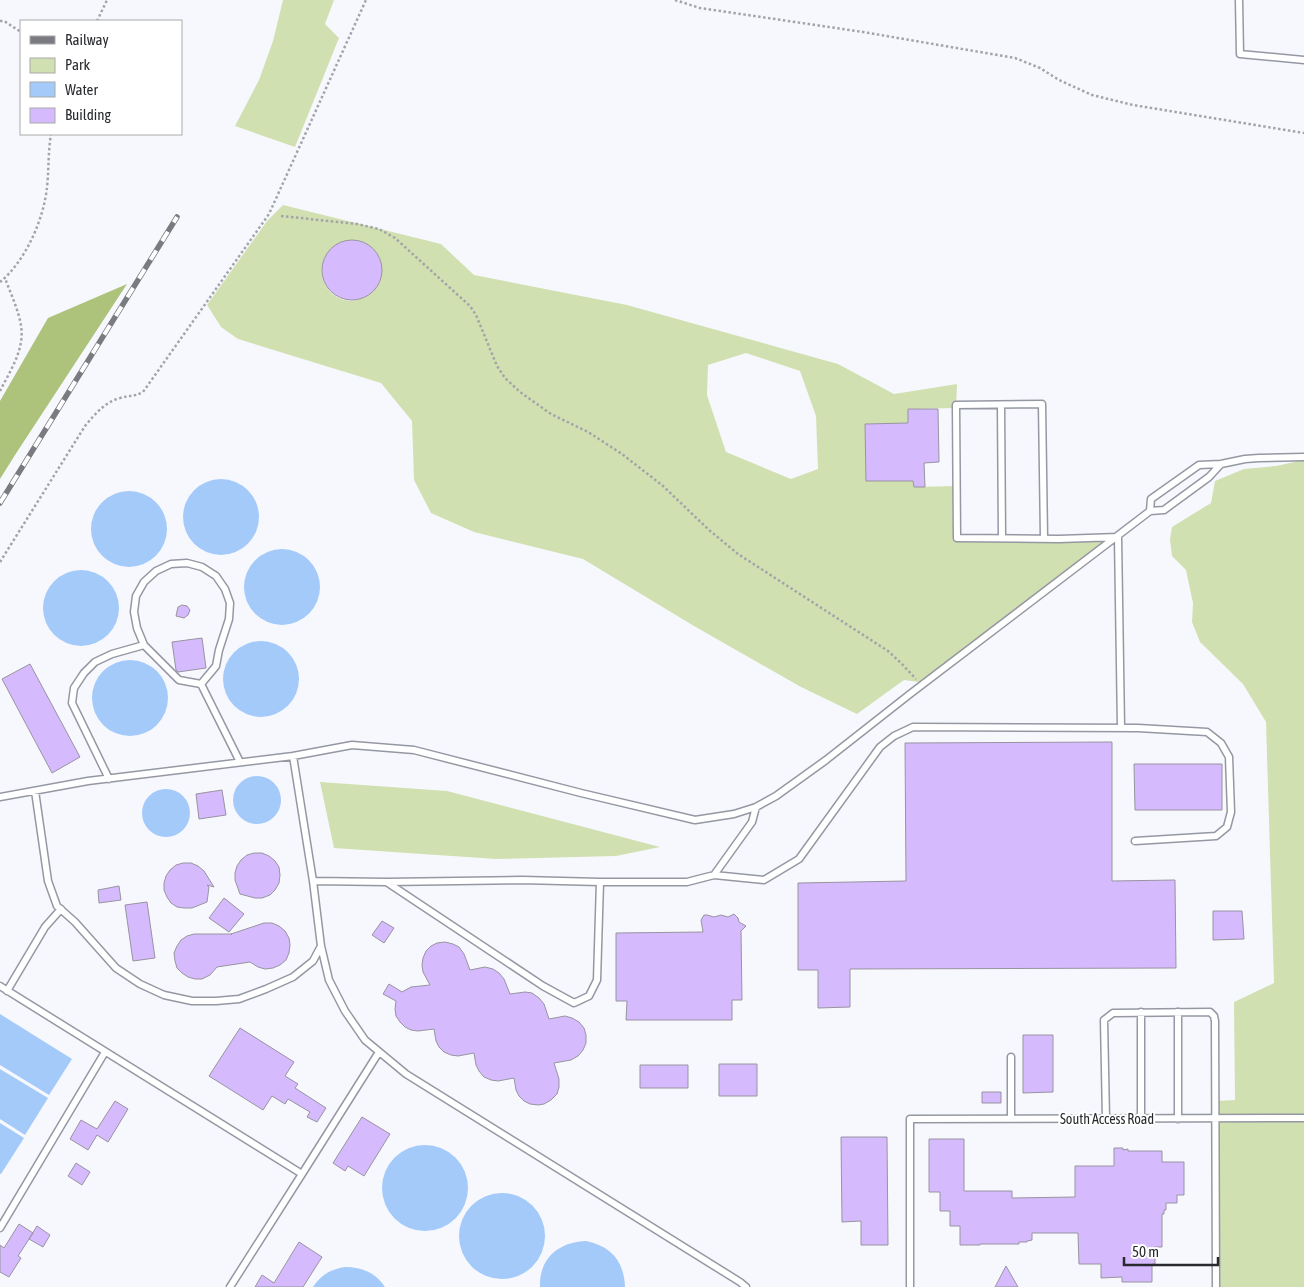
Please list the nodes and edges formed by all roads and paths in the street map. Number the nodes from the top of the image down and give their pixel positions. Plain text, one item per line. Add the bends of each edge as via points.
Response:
1 (107, 0) edge
2 (366, 0) edge
3 (675, 0) edge
4 (1239, 0) edge
5 (97, 20) edge
6 (0, 21) edge
7 (20, 31) edge
8 (1304, 60) edge
9 (1304, 133) edge
10 (51, 135) edge
11 (281, 216) dead end
12 (5, 278) junction
13 (0, 282) edge
14 (0, 391) edge
15 (1001, 405) junction
16 (1304, 457) edge
17 (1221, 464) junction
18 (1150, 511) junction
19 (1118, 537) junction
20 (1002, 538) junction
21 (1044, 538) junction
22 (0, 562) edge
23 (144, 645) junction
24 (201, 684) junction
25 (921, 686) junction
26 (1121, 728) junction
27 (293, 756) junction
28 (240, 762) junction
29 (109, 779) junction
30 (35, 791) junction
31 (0, 797) edge
32 (756, 807) junction
33 (1135, 841) dead end
34 (714, 875) junction
35 (312, 881) junction
36 (387, 882) junction
37 (600, 882) junction
38 (61, 909) junction
39 (321, 946) junction
40 (0, 986) edge
41 (7, 991) junction
42 (1141, 1012) junction
43 (1178, 1012) junction
44 (105, 1052) junction
45 (380, 1052) junction
46 (1011, 1058) dead end
47 (1304, 1118) edge
48 (1011, 1119) junction
49 (1106, 1119) junction
50 (1141, 1119) junction
51 (1178, 1119) junction
52 (1216, 1119) junction
53 (302, 1174) junction
54 (0, 1228) edge
55 (230, 1287) edge
56 (746, 1287) edge
57 (910, 1287) edge
58 (1216, 1287) edge

1 - 5 path
2 - 22 path via 265,222 144,392 108,403 85,426
3 - 9 path via 700,8 1015,58 1092,95 1133,105
4 - 8 lane via 1240,54
6 - 7 path
10 - 12 path via 43,210 22,258
11 - 25 path via 357,224 379,229 395,238 470,306 497,366 520,392 551,414 622,454 663,486 738,554 888,651
12 - 13 path
12 - 14 path via 22,336 14,366
15 - 20 lane
15 - 20 lane via 956,405 956,538
15 - 21 lane via 1042,404
16 - 17 lane
17 - 18 lane via 1209,477 1164,510
17 - 18 lane via 1199,465 1151,499
18 - 19 lane
19 - 21 lane
19 - 25 lane
19 - 26 lane
20 - 21 lane
23 - 24 lane via 179,680
23 - 24 lane via 134,612 136,596 144,582 171,564 187,563 216,576 230,603 230,619 216,666
23 - 29 lane via 95,662 74,688 72,703
24 - 28 lane
25 - 32 lane via 826,760
26 - 33 lane via 1206,732 1221,743 1229,757 1231,812 1227,827 1216,836
26 - 34 lane via 913,727 880,747 798,859 764,880
27 - 28 lane
27 - 32 lane via 352,745 414,750 695,820
27 - 35 lane
28 - 29 lane
29 - 30 lane
30 - 31 lane
30 - 38 lane via 48,881
32 - 34 lane via 752,822
34 - 37 lane via 687,882
35 - 36 lane
35 - 39 lane
36 - 37 lane
36 - 37 lane via 543,986 574,1003 589,996 597,980
38 - 39 lane via 116,968 164,995 192,1001 238,999 293,977 312,961
38 - 41 lane via 45,927
39 - 45 lane via 329,980 346,1011 365,1040
40 - 41 lane
41 - 44 lane
42 - 43 lane
42 - 49 lane via 1113,1012 1104,1020
42 - 50 lane
43 - 51 lane
43 - 52 lane via 1210,1012 1214,1016
44 - 53 lane
44 - 54 lane
45 - 53 lane
45 - 56 lane via 406,1074
46 - 48 lane
47 - 52 lane, South Access Road
48 - 49 lane, South Access Road
48 - 57 lane, South Access Road via 910,1119
49 - 50 lane, South Access Road
50 - 51 lane, South Access Road
51 - 52 lane, South Access Road
52 - 58 lane
53 - 55 lane

